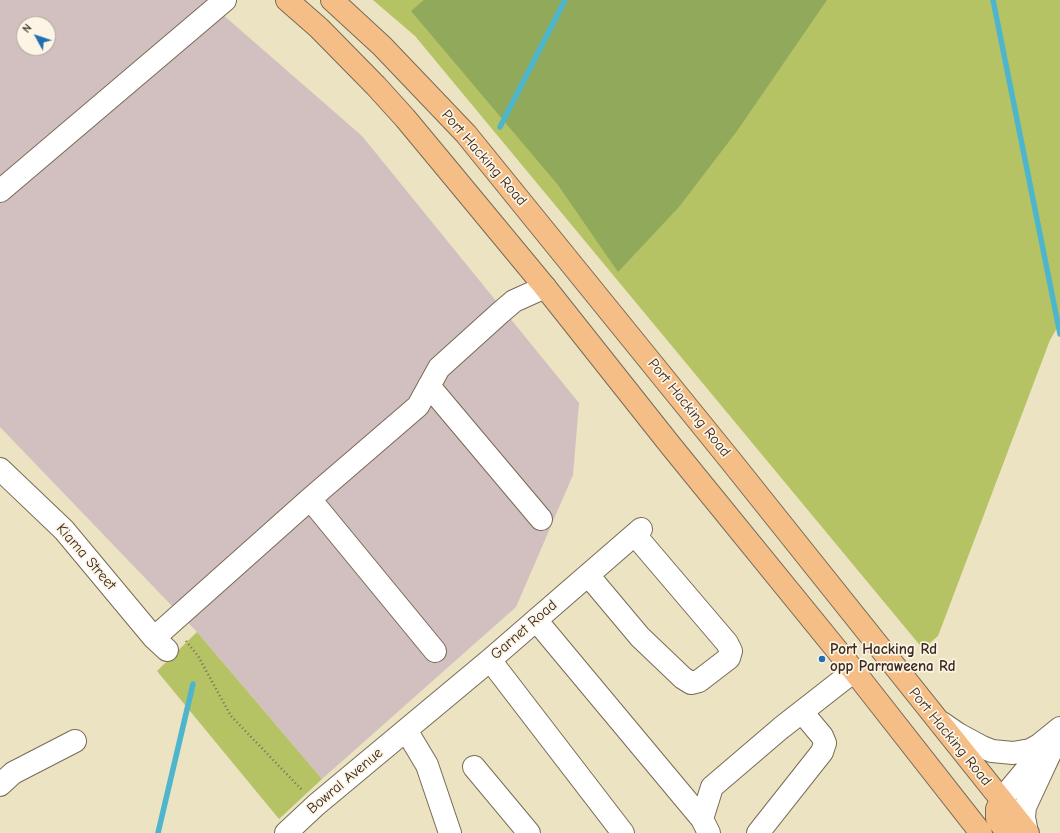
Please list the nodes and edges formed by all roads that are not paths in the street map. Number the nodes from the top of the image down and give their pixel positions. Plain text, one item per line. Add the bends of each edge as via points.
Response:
1 (225, 0) edge
2 (287, 0) edge
3 (332, 0) edge
4 (0, 191) edge
5 (545, 287) junction
6 (429, 386) junction
7 (0, 469) edge
8 (310, 499) junction
9 (541, 519) dead end
10 (588, 575) junction
11 (536, 620) junction
12 (435, 651) dead end
13 (490, 660) junction
14 (854, 671) junction
15 (802, 712) junction
16 (932, 714) junction
17 (1060, 728) edge
18 (406, 730) junction
19 (1060, 732) edge
20 (75, 741) dead end
21 (474, 767) dead end
22 (0, 785) edge
23 (1001, 800) junction
24 (706, 826) edge
25 (286, 833) edge
26 (450, 833) edge
27 (529, 833) edge
28 (623, 833) edge
29 (758, 833) edge
30 (981, 833) edge
31 (1007, 833) edge
32 (1027, 833) edge

1 - 4 street
2 - 5 main road via 319,28 405,118
3 - 16 main road, Port Hacking Road via 382,46 466,134
5 - 6 street via 514,301 501,312 439,368
5 - 14 main road
6 - 8 street via 418,406
6 - 9 street
7 - 8 street, Kiama Street via 64,530 160,644
8 - 12 street
10 - 10 street, Garnet Road via 638,532 732,651 729,658 699,681 691,683 640,637
10 - 11 street, Garnet Road
11 - 13 street, Garnet Road
11 - 24 street
13 - 18 street, Garnet Road
13 - 28 street
14 - 15 street
14 - 30 main road
15 - 24 street via 712,787
15 - 29 street via 822,736 825,743 822,752
16 - 17 street via 946,726 982,747 1002,752 1030,750
16 - 23 main road, Port Hacking Road
17 - 23 street
18 - 25 street, Bowral Avenue
18 - 26 street via 427,765
19 - 32 street via 1025,807 1024,822
20 - 22 street via 13,773
21 - 27 street
23 - 31 main road via 997,818
23 - 32 main road, Port Hacking Road

